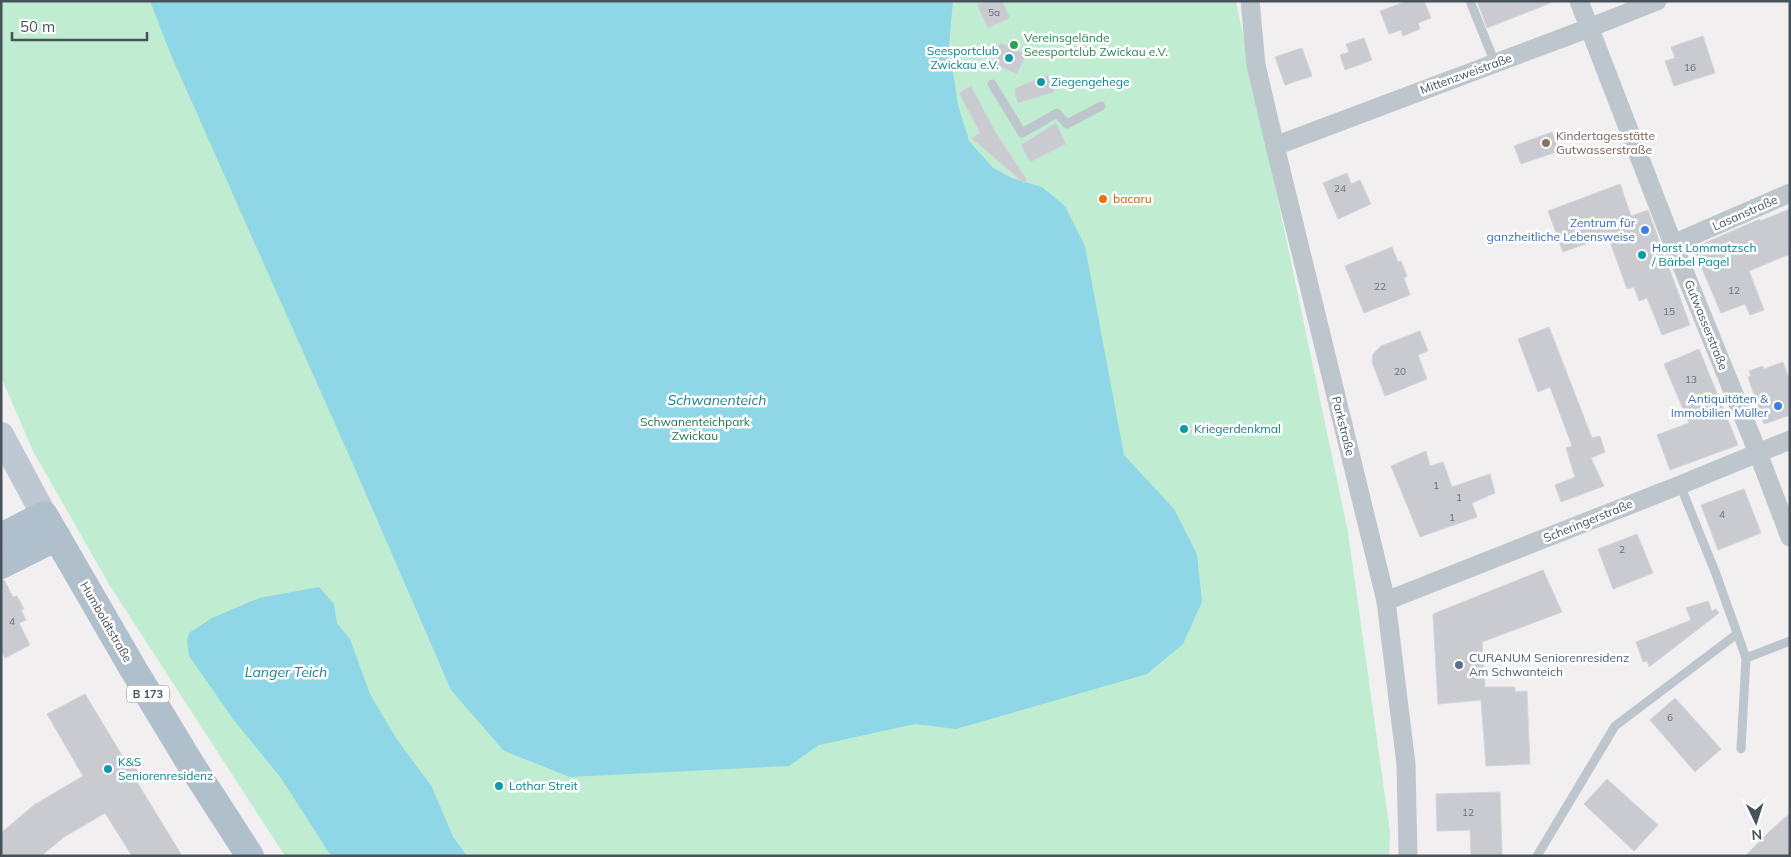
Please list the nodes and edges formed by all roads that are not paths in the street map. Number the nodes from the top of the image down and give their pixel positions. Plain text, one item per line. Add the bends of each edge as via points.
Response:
1 (1250, 1) edge
2 (1470, 1) edge
3 (1579, 1) edge
4 (1657, 1) edge
5 (1589, 28) junction
6 (1495, 63) junction
7 (992, 84) dead end
8 (1101, 106) dead end
9 (1274, 146) junction
10 (1790, 193) edge
11 (1673, 244) junction
12 (1, 435) edge
13 (1790, 440) edge
14 (1758, 452) junction
15 (1680, 485) junction
16 (51, 526) junction
17 (1, 537) edge
18 (1790, 537) edge
19 (1, 565) edge
20 (1386, 601) junction
21 (1737, 634) junction
22 (1790, 641) edge
23 (1746, 658) junction
24 (1742, 749) dead end
25 (242, 853) edge
26 (1408, 856) edge
27 (1537, 856) edge

1 - 9 street, Parkstraße via 1256,65
2 - 6 lane
3 - 5 street, Gutwasserstraße
4 - 5 street, Mittenzweistraße
5 - 6 street, Mittenzweistraße
5 - 11 street, Gutwasserstraße
6 - 9 street, Mittenzweistraße
7 - 8 lane via 1022,133 1057,113 1066,124
9 - 20 street, Parkstraße
10 - 11 street, Lasanstraße
11 - 14 street, Gutwasserstraße
12 - 16 main road, Humboldtstraße
13 - 14 street, Scheringerstraße
14 - 15 street, Scheringerstraße
14 - 18 street, Gutwasserstraße
15 - 20 street, Scheringerstraße
15 - 21 lane
16 - 17 main road
16 - 19 main road
16 - 25 main road, Humboldtstraße / B 173
20 - 26 street, Parkstraße via 1406,764
21 - 23 lane
21 - 27 lane via 1615,726
22 - 23 lane
23 - 24 lane

